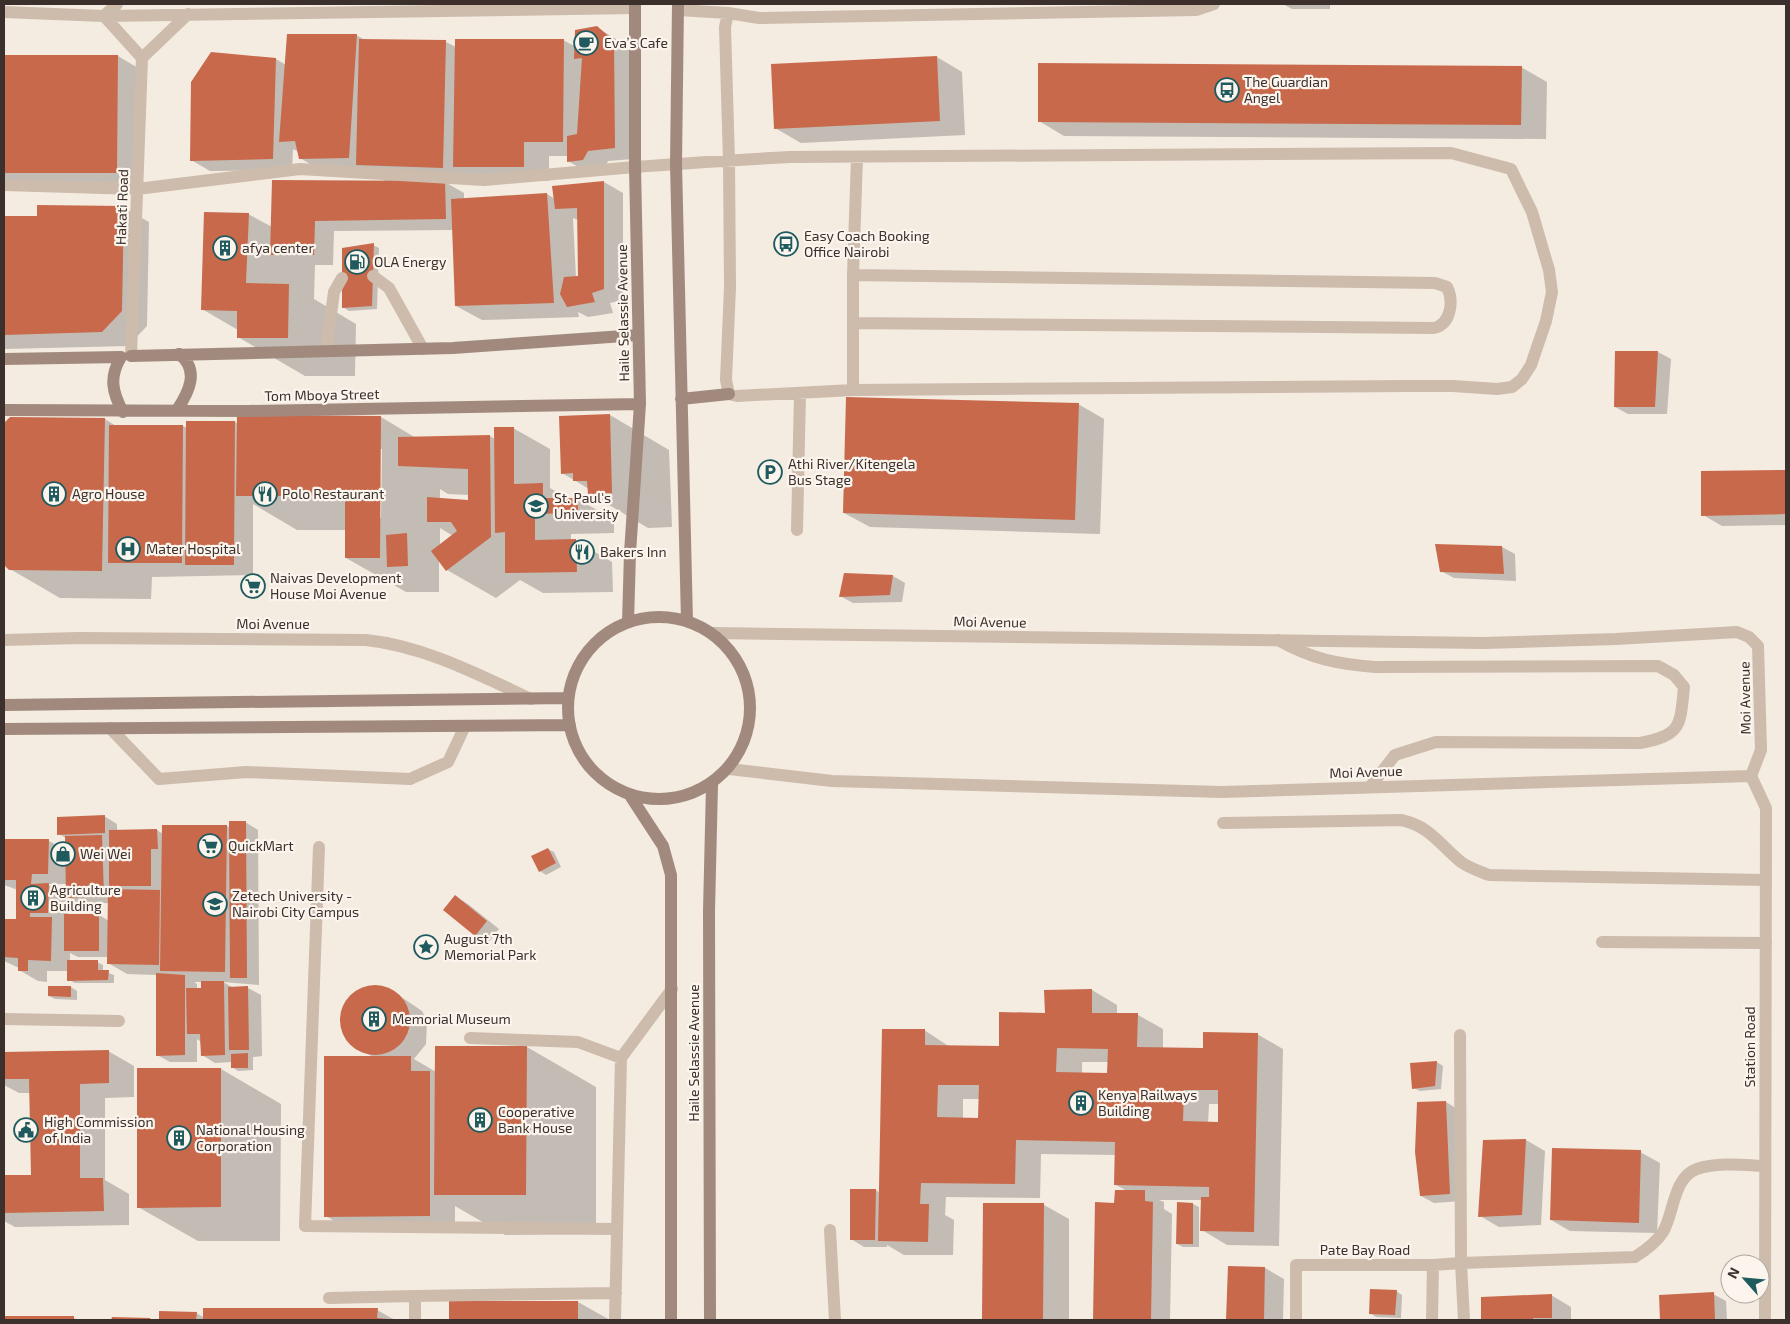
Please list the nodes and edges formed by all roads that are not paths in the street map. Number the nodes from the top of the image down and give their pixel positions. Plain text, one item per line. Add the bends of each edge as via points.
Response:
1 (117, 4) edge
2 (177, 4) edge
3 (1214, 4) edge
4 (635, 6) edge
5 (678, 7) edge
6 (977, 9) edge
7 (4, 12) edge
8 (728, 13) junction
9 (188, 14) junction
10 (104, 16) junction
11 (142, 58) junction
12 (857, 157) junction
13 (729, 161) junction
14 (676, 164) junction
15 (635, 167) junction
16 (4, 185) edge
17 (137, 189) junction
18 (853, 275) junction
19 (372, 276) dead end
20 (342, 278) dead end
21 (852, 323) junction
22 (638, 335) junction
23 (423, 349) junction
24 (326, 351) junction
25 (179, 354) junction
26 (126, 357) junction
27 (4, 359) edge
28 (854, 390) junction
29 (729, 394) junction
30 (800, 394) junction
31 (681, 399) junction
32 (640, 404) junction
33 (4, 410) edge
34 (177, 410) junction
35 (123, 412) junction
36 (797, 530) dead end
37 (687, 620) junction
38 (628, 622) junction
39 (712, 633) junction
40 (4, 640) edge
41 (1278, 640) junction
42 (568, 698) junction
43 (531, 699) junction
44 (4, 705) edge
45 (570, 725) junction
46 (466, 726) junction
47 (110, 728) junction
48 (4, 729) edge
49 (729, 769) junction
50 (1751, 776) junction
51 (712, 785) junction
52 (1370, 787) junction
53 (631, 797) junction
54 (1223, 823) dead end
55 (319, 847) dead end
56 (1766, 880) junction
57 (1602, 942) dead end
58 (1766, 942) junction
59 (672, 989) junction
60 (4, 1019) edge
61 (119, 1021) dead end
62 (1460, 1035) dead end
63 (470, 1038) dead end
64 (621, 1058) junction
65 (1765, 1166) junction
66 (616, 1229) junction
67 (830, 1230) dead end
68 (1461, 1263) junction
69 (1432, 1265) junction
70 (616, 1293) junction
71 (415, 1296) junction
72 (330, 1298) dead end
73 (415, 1320) edge
74 (615, 1320) edge
75 (671, 1320) edge
76 (710, 1320) edge
77 (835, 1320) edge
78 (1296, 1320) edge
79 (1432, 1320) edge
80 (1464, 1320) edge
81 (1765, 1320) edge

1 - 10 street
2 - 9 street
3 - 6 street via 1196,10
4 - 9 street
4 - 15 main road, Haile Selassie Avenue
5 - 8 street
5 - 14 main road
6 - 8 street via 758,18
7 - 10 street
8 - 13 street via 725,27
9 - 10 street
9 - 11 street
10 - 11 street
11 - 17 street, Hakati Road
12 - 13 street
12 - 18 street
12 - 28 street via 1451,153 1511,169 1532,212 1548,263 1552,292 1531,365 1512,387
13 - 14 street
13 - 29 street via 730,287 726,380
14 - 15 street
14 - 31 main road
15 - 17 street via 484,180 300,169
15 - 22 main road, Haile Selassie Avenue
16 - 17 street
17 - 26 street, Hakati Road
18 - 21 street
18 - 21 street via 1435,283 1447,287 1451,294 1448,316 1444,323 1434,328
19 - 23 street via 389,288
20 - 24 street via 334,292
21 - 28 street
22 - 23 main road
22 - 32 main road, Haile Selassie Avenue
23 - 24 main road
24 - 25 main road
25 - 26 main road
25 - 34 main road via 189,365 192,375 186,397
26 - 27 main road
26 - 35 main road via 112,381
28 - 30 street
29 - 30 street
29 - 31 main road
30 - 36 street
31 - 37 main road
32 - 34 main road, Tom Mboya Street
32 - 38 main road, Haile Selassie Avenue
33 - 35 main road, Tom Mboya Street
34 - 35 main road, Tom Mboya Street
37 - 38 main road via 647,617
37 - 39 main road
38 - 42 main road via 604,635 585,655
39 - 41 street, Moi Avenue
39 - 49 main road via 731,651 744,673 751,697 750,723 743,747
40 - 43 street, Moi Avenue via 383,642 471,671
41 - 50 street, Moi Avenue via 1484,643 1737,632 1758,646 1760,750
41 - 52 street via 1304,655 1337,664 1658,666 1674,675 1684,687 1681,718 1674,731 1663,738 1640,742 1436,742 1395,755
42 - 43 main road, Moi Avenue
42 - 45 main road
43 - 44 main road, Moi Avenue
45 - 46 main road
45 - 53 main road via 571,736 585,764 608,786
46 - 47 main road
46 - 47 street via 448,762 410,779 246,772 159,779
47 - 48 main road
49 - 51 main road
49 - 52 street, Moi Avenue via 832,781 1222,792
50 - 52 street, Moi Avenue
50 - 56 street, Station Road via 1766,808
51 - 53 main road via 661,799
51 - 76 main road, Haile Selassie Avenue
53 - 59 main road, Haile Selassie Avenue via 663,846 671,875
54 - 56 street via 1401,820 1423,827 1462,862 1489,875
55 - 66 street via 304,1226
56 - 58 street, Station Road
57 - 58 street
58 - 65 street, Station Road
59 - 64 street, Haile Selassie Avenue
59 - 75 main road, Haile Selassie Avenue
60 - 61 street
62 - 68 street
63 - 64 street via 578,1042
64 - 66 street
65 - 68 street via 1710,1165 1694,1170 1682,1182 1664,1231 1650,1247 1635,1257
65 - 81 street, Station Road
66 - 70 street
67 - 77 street
68 - 69 street
68 - 80 street
69 - 78 street, Pate Bay Road via 1296,1265
69 - 79 street
70 - 71 street
70 - 74 street
71 - 72 street
71 - 73 street

